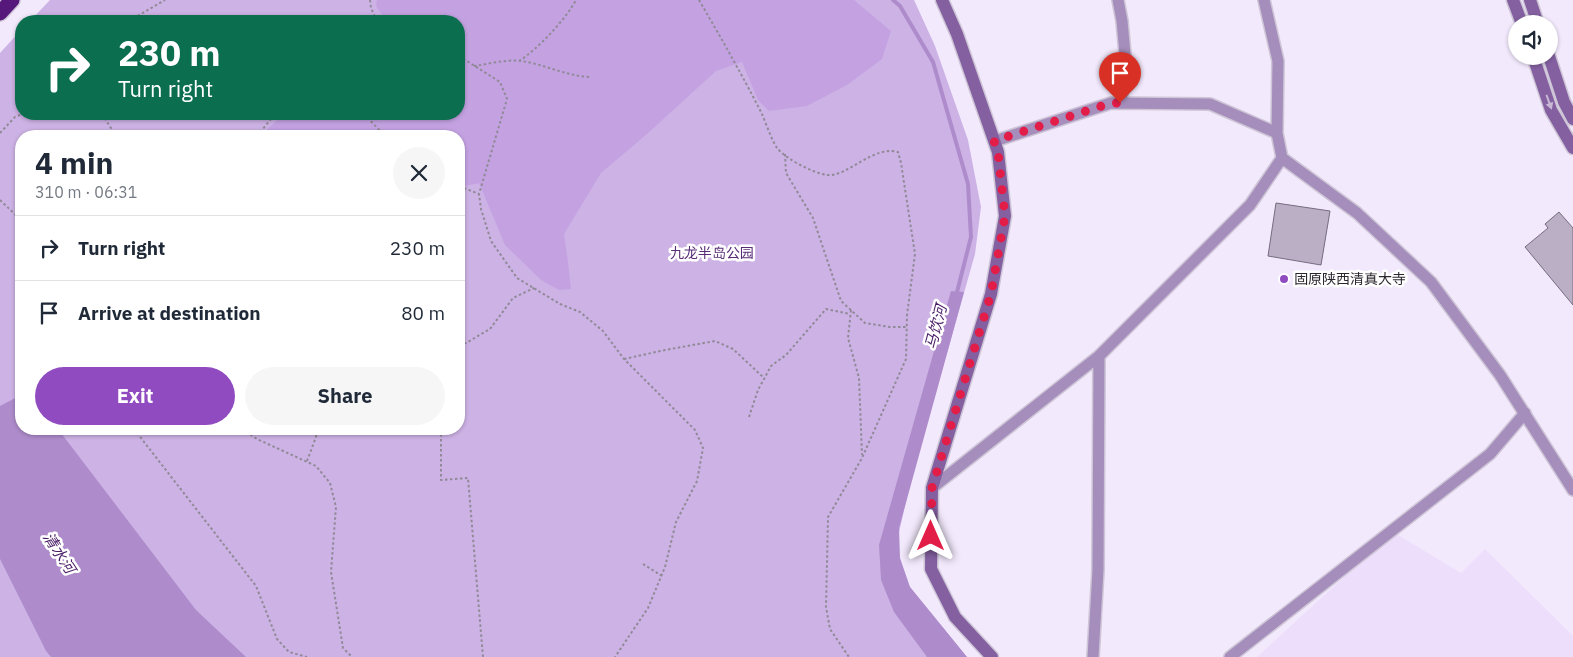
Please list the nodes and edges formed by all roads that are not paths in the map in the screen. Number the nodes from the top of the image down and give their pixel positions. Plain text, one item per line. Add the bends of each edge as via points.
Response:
1 (12, 0) edge
2 (942, 0) edge
3 (1118, 0) edge
4 (1264, 0) edge
5 (1513, 0) edge
6 (1530, 0) edge
7 (0, 13) edge
8 (1519, 15) edge
9 (1535, 15) edge
10 (1536, 65) edge
11 (1552, 65) edge
12 (1120, 103) junction
13 (1573, 119) edge
14 (1277, 133) junction
15 (994, 141) junction
16 (1573, 148) edge
17 (1282, 158) junction
18 (1099, 356) junction
19 (1525, 413) junction
20 (932, 488) junction
21 (1573, 490) edge
22 (992, 657) edge
23 (1093, 657) edge
24 (1230, 657) edge

1 - 7 highway
2 - 15 street
3 - 12 street via 1126,65
4 - 14 street via 1278,61
5 - 8 street
6 - 9 street
10 -> 16 street via 1551,110
11 - 13 street
12 - 14 street via 1210,104
12 - 15 street via 1111,103
14 - 17 street
15 - 20 street via 1005,216 991,294
17 - 18 street via 1250,205
17 - 19 street via 1357,213 1431,282
18 - 20 street
18 - 23 street via 1098,570
19 - 21 street
19 - 24 street via 1490,454
20 - 22 street via 931,569 955,618

